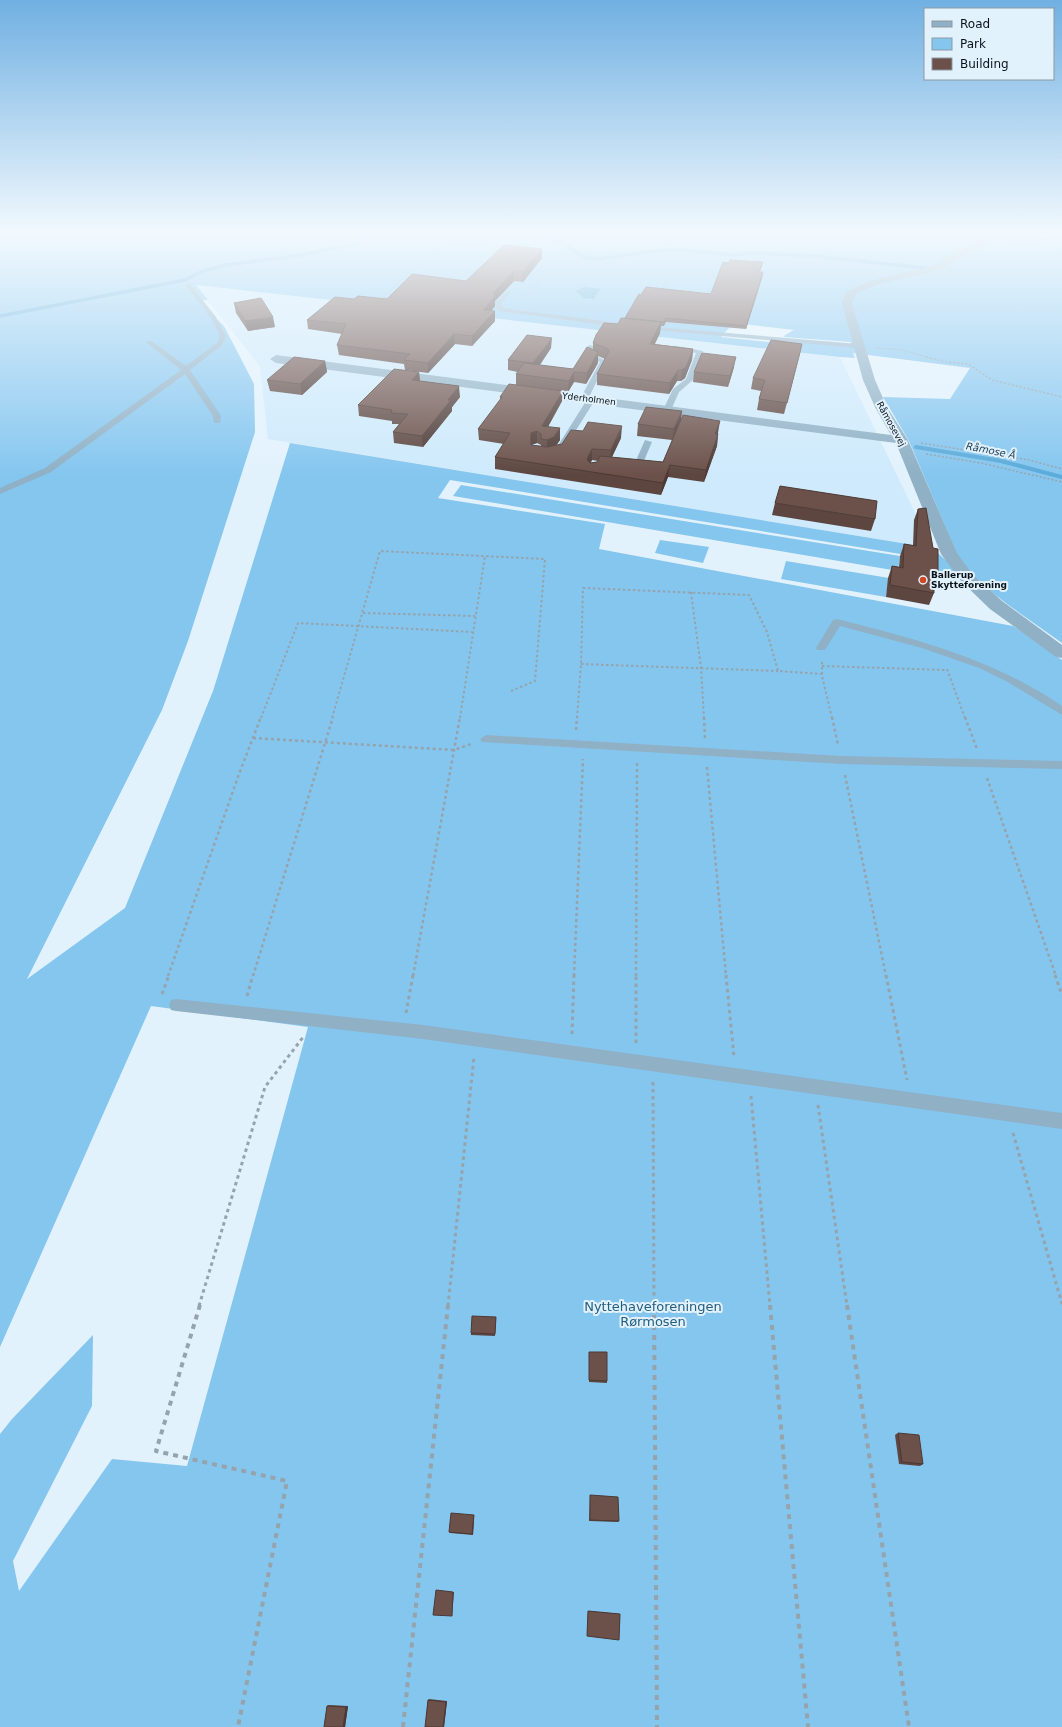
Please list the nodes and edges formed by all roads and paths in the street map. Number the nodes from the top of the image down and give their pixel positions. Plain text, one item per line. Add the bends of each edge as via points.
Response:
1 (211, 314) edge
2 (517, 314) edge
3 (849, 314) edge
4 (625, 326) edge
5 (640, 328) edge
6 (149, 342) dead end
7 (592, 346) dead end
8 (858, 346) junction
9 (670, 347) edge
10 (276, 359) dead end
11 (186, 370) junction
12 (1062, 397) edge
13 (587, 399) junction
14 (667, 410) junction
15 (217, 421) dead end
16 (901, 440) junction
17 (648, 442) edge
18 (558, 452) edge
19 (624, 466) edge
20 (1062, 469) edge
21 (1062, 482) edge
22 (0, 491) edge
23 (485, 556) junction
24 (691, 592) junction
25 (364, 613) junction
26 (474, 616) junction
27 (360, 626) junction
28 (472, 632) junction
29 (821, 648) joint
30 (941, 650) junction
31 (1062, 653) edge
32 (581, 664) junction
33 (822, 666) junction
34 (701, 668) junction
35 (947, 670) junction
36 (778, 671) junction
37 (822, 674) junction
38 (511, 691) dead end
39 (1062, 711) edge
40 (253, 738) junction
41 (486, 739) joint
42 (325, 741) junction
43 (580, 745) junction
44 (637, 748) junction
45 (454, 750) junction
46 (706, 752) junction
47 (842, 760) junction
48 (982, 764) junction
49 (1062, 765) edge
50 (1062, 995) edge
51 (176, 1005) joint
52 (242, 1012) junction
53 (317, 1020) junction
54 (403, 1029) junction
55 (476, 1039) junction
56 (571, 1052) junction
57 (636, 1061) junction
58 (653, 1064) junction
59 (742, 1076) junction
60 (816, 1087) junction
61 (911, 1100) junction
62 (1008, 1113) junction
63 (1062, 1121) edge
64 (1062, 1304) edge
65 (238, 1727) edge
66 (403, 1727) edge
67 (657, 1727) edge
68 (808, 1727) edge
69 (909, 1727) edge

1 - 11 lane via 223,336 220,344
2 - 4 lane
3 - 8 street, Råmosevej
5 - 8 lane
6 - 11 lane
7 - 13 lane via 588,355 604,362
8 - 12 path via 902,350 946,362 968,364 992,380
8 - 16 street, Råmosevej via 881,407
9 - 14 lane via 700,351 689,380 676,391
10 - 13 street, Yderholmen
11 - 15 lane via 217,416
11 - 22 lane via 48,470
13 - 14 street, Yderholmen
13 - 18 lane
14 - 16 street, Yderholmen
16 - 20 path via 1029,460
16 - 21 path via 918,452 981,463
16 - 31 street, Råmosevej via 949,554 967,578 996,605
17 - 19 lane via 637,468
23 - 25 path via 380,551
23 - 26 path
23 - 38 path via 545,559 535,681
24 - 32 path via 583,588
24 - 34 path
24 - 36 path via 749,595 767,632
25 - 26 path
25 - 27 path
26 - 28 path
27 - 28 path
27 - 40 path via 298,623
27 - 42 path
28 - 45 path
29 - 30 lane via 837,622
29 - 33 path
30 - 35 path
30 - 39 lane via 997,670 1042,695
32 - 34 path
32 - 43 path
33 - 35 path
33 - 37 path
34 - 36 path
34 - 46 path
35 - 48 path
36 - 37 path
37 - 47 path
40 - 42 path
40 - 51 path via 160,1001
41 - 43 lane
41 - 45 path
42 - 45 path
42 - 52 path
43 - 44 lane
43 - 56 path
44 - 46 lane
44 - 57 path
45 - 54 path
46 - 47 lane
46 - 59 path
47 - 48 lane
47 - 61 path
48 - 49 lane
48 - 50 path
51 - 52 lane
52 - 53 lane
53 - 54 lane
53 - 65 path via 265,1087 156,1452 287,1481
54 - 55 lane
55 - 56 lane
55 - 66 path
56 - 57 lane
57 - 58 lane
58 - 59 lane
58 - 67 path
59 - 60 lane
59 - 68 path
60 - 61 lane
60 - 69 path
61 - 62 lane
62 - 63 lane
62 - 64 path

